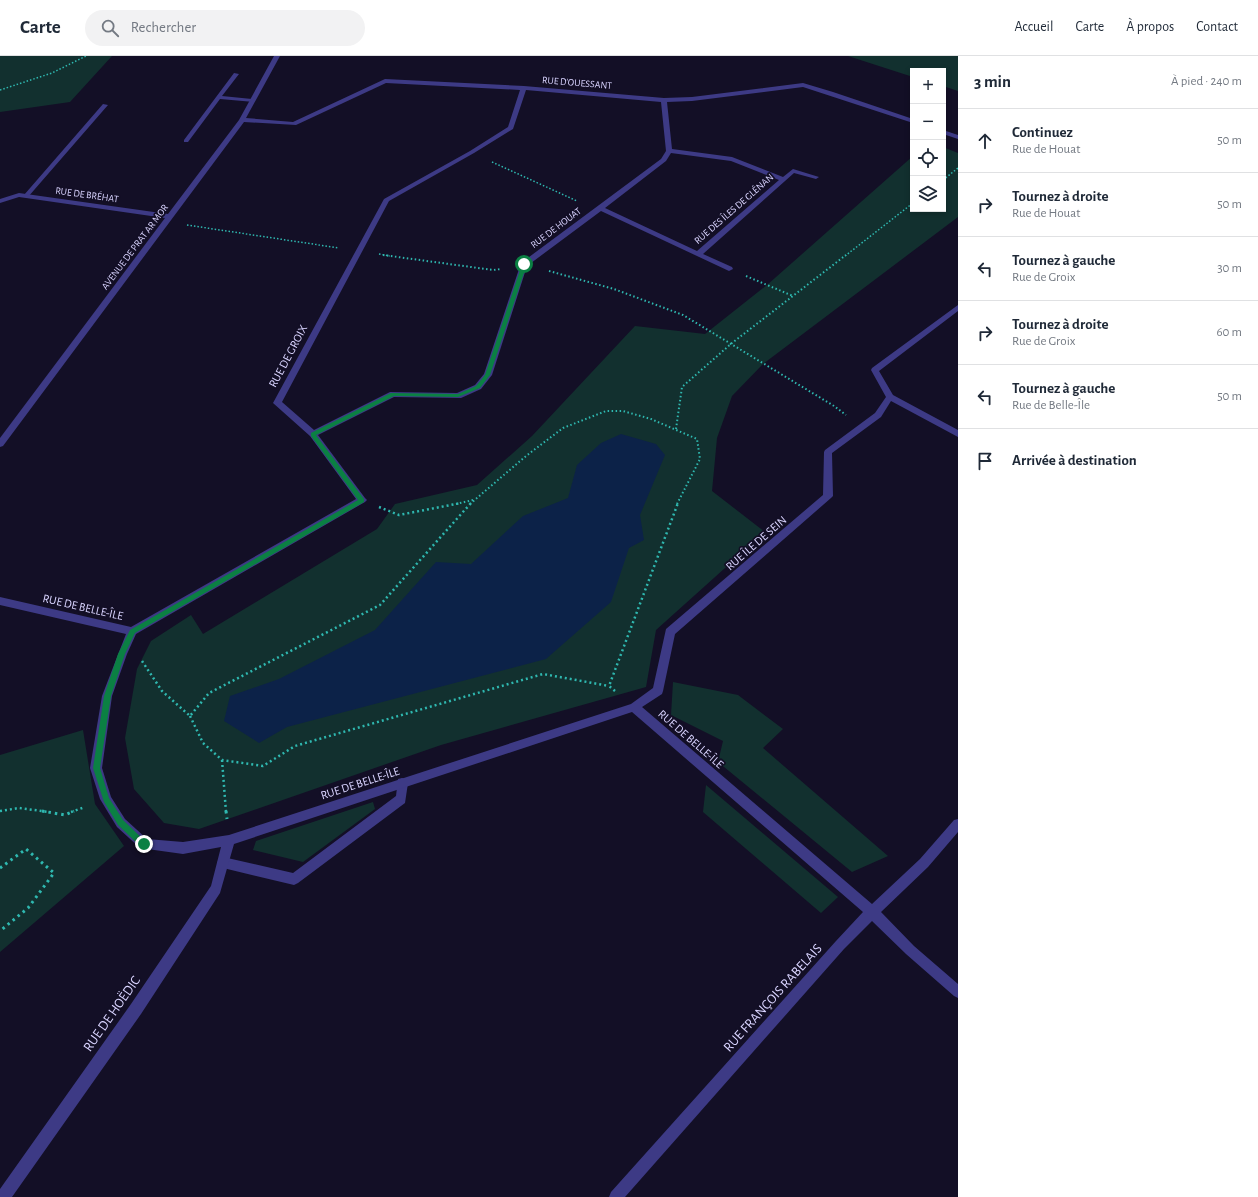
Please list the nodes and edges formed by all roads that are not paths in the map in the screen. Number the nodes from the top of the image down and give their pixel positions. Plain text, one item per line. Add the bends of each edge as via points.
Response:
1 (277, 56) edge
2 (236, 74) dead end
3 (524, 88) junction
4 (218, 97) junction
5 (664, 100) junction
6 (252, 101) junction
7 (105, 106) dead end
8 (242, 120) junction
9 (910, 120) edge
10 (946, 133) edge
11 (958, 137) edge
12 (186, 141) dead end
13 (669, 151) junction
14 (816, 177) dead end
15 (783, 179) junction
16 (26, 196) junction
17 (0, 201) edge
18 (600, 208) junction
19 (171, 217) junction
20 (698, 254) junction
21 (729, 269) road end
22 (958, 307) edge
23 (890, 397) junction
24 (313, 434) junction
25 (958, 434) edge
26 (0, 444) edge
27 (0, 600) edge
28 (132, 631) junction
29 (634, 707) junction
30 (402, 783) junction
31 (958, 824) edge
32 (229, 840) junction
33 (223, 864) junction
34 (872, 912) junction
35 (958, 992) edge
36 (3, 1197) edge
37 (616, 1197) edge

1 - 6 street, AVENUE DE PRAT AR MOR
2 - 4 street
3 - 5 street, RUE D'OUESSANT
3 - 8 street, RUE D'OUESSANT via 385,81 294,124
3 - 24 street, RUE DE GROIX via 511,128 386,200 277,403
4 - 6 street
4 - 12 street
5 - 9 street, RUE D'OUESSANT via 692,99 803,85
5 - 13 street
6 - 8 street, AVENUE DE PRAT AR MOR
7 - 16 street
8 - 19 street, AVENUE DE PRAT AR MOR
10 - 11 street
13 - 15 street, RUE DES ÎLES DE GLÉNAN via 732,159
13 - 18 street, RUE DE HOUAT via 664,160
14 - 15 street, RUE DES ÎLES DE GLÉNAN via 793,171
15 - 20 street, RUE DES ÎLES DE GLÉNAN
16 - 17 street, RUE DE BRÉHAT via 19,195
16 - 19 street, RUE DE BRÉHAT
18 - 20 street, RUE DES ÎLES DE GLÉNAN
18 - 24 street, RUE DE HOUAT via 524,264 488,375 478,387 458,396 393,394
19 - 26 street, AVENUE DE PRAT AR MOR
20 - 21 street, RUE DES ÎLES DE GLÉNAN
22 - 23 street via 875,370
23 - 25 street
23 - 29 street, RUE ÎLE DE SEIN via 878,415 828,452 828,496 670,632 658,691
24 - 28 street, RUE DE GROIX via 362,500
27 - 28 street, RUE DE BELLE-ÎLE
28 - 32 street, RUE DE BELLE-ÎLE via 107,696 96,768 106,799 121,823 144,844 183,848
29 - 30 street, RUE DE BELLE-ÎLE
29 - 34 street, RUE DE BELLE-ÎLE
30 - 32 street, RUE DE BELLE-ÎLE
30 - 33 street via 402,799 294,879
31 - 34 street, RUE FRANÇOIS RABELAIS via 924,864
32 - 33 street, RUE DE HOËDIC
33 - 36 street, RUE DE HOËDIC via 216,889 136,1009
34 - 35 street, RUE DE BELLE-ÎLE
34 - 37 street, RUE FRANÇOIS RABELAIS

